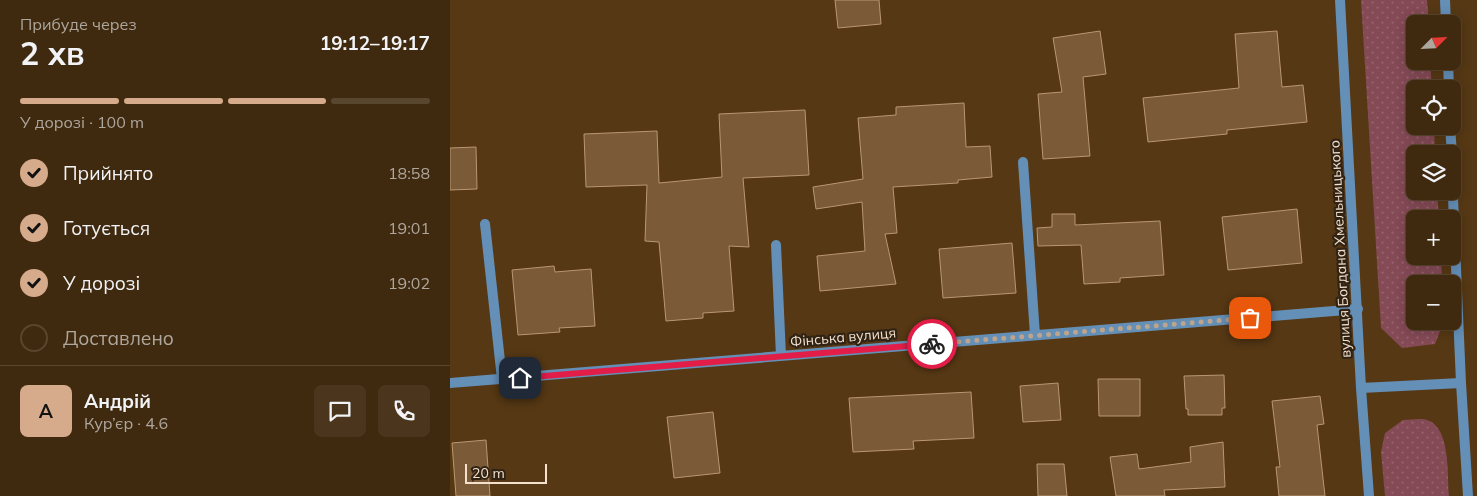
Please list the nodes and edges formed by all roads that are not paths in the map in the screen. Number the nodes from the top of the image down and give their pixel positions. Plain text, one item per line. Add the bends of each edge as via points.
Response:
1 (1340, 0) edge
2 (1445, 0) edge
3 (1446, 15) edge
4 (1023, 162) dead end
5 (1453, 200) edge
6 (485, 224) dead end
7 (776, 245) dead end
8 (1358, 308) junction
9 (1035, 335) junction
10 (781, 356) junction
11 (502, 379) junction
12 (450, 383) edge
13 (1461, 383) junction
14 (1361, 388) junction
15 (1369, 496) edge
16 (1468, 496) edge

1 - 8 street, вулиця Богдана Хмельницького
2 - 3 street
4 - 9 street
5 - 13 street
6 - 11 street
7 - 10 street
8 - 9 street, Фінська вулиця
8 - 14 street, вулиця Богдана Хмельницького
9 - 10 street, Фінська вулиця
10 - 11 street, Фінська вулиця
11 - 12 street, Фінська вулиця
13 - 14 street
13 - 16 street
14 - 15 street, вулиця Богдана Хмельницького

